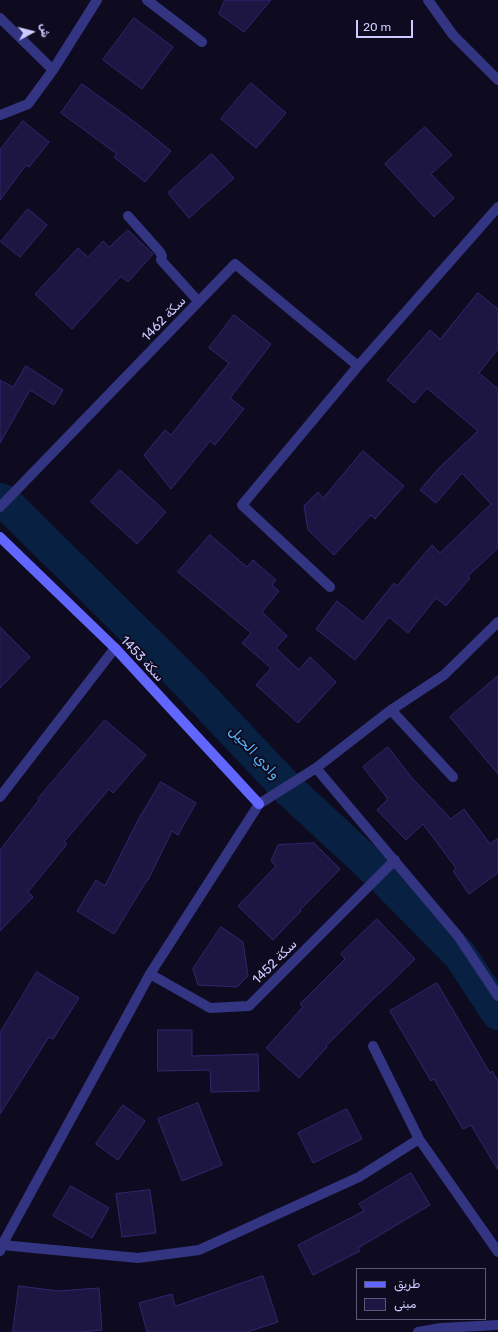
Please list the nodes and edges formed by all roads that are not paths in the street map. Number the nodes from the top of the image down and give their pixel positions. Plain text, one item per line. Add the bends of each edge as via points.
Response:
1 (96, 0) edge
2 (147, 0) edge
3 (428, 0) edge
4 (0, 18) edge
5 (202, 42) dead end
6 (53, 70) junction
7 (498, 80) edge
8 (0, 115) edge
9 (498, 207) edge
10 (128, 216) dead end
11 (198, 301) junction
12 (358, 366) junction
13 (0, 507) edge
14 (0, 537) edge
15 (330, 587) dead end
16 (498, 622) edge
17 (115, 648) junction
18 (391, 710) junction
19 (316, 768) junction
20 (453, 777) dead end
21 (0, 797) edge
22 (259, 804) junction
23 (395, 860) junction
24 (150, 974) junction
25 (498, 996) edge
26 (372, 1046) dead end
27 (419, 1139) junction
28 (1, 1248) edge
29 (498, 1252) edge
30 (498, 1325) edge
31 (418, 1332) edge

1 - 6 street
2 - 5 street
3 - 7 street via 453,35
4 - 6 street
6 - 8 street via 28,104
9 - 12 street
10 - 11 street via 160,252 161,260
11 - 12 street, سكة 1462 via 235,264
11 - 13 street, سكة 1462
12 - 15 street via 242,505
14 - 17 street, سكة 1453
16 - 18 street via 444,675
17 - 21 street
17 - 22 street, سكة 1453
18 - 19 street
18 - 20 street
19 - 22 street
19 - 23 street
22 - 24 street
23 - 24 street, سكة 1452 via 249,1006 210,1008
23 - 25 street via 458,936
24 - 28 street
26 - 27 street
27 - 28 street via 359,1177 199,1250 138,1258
27 - 29 street
30 - 31 street

